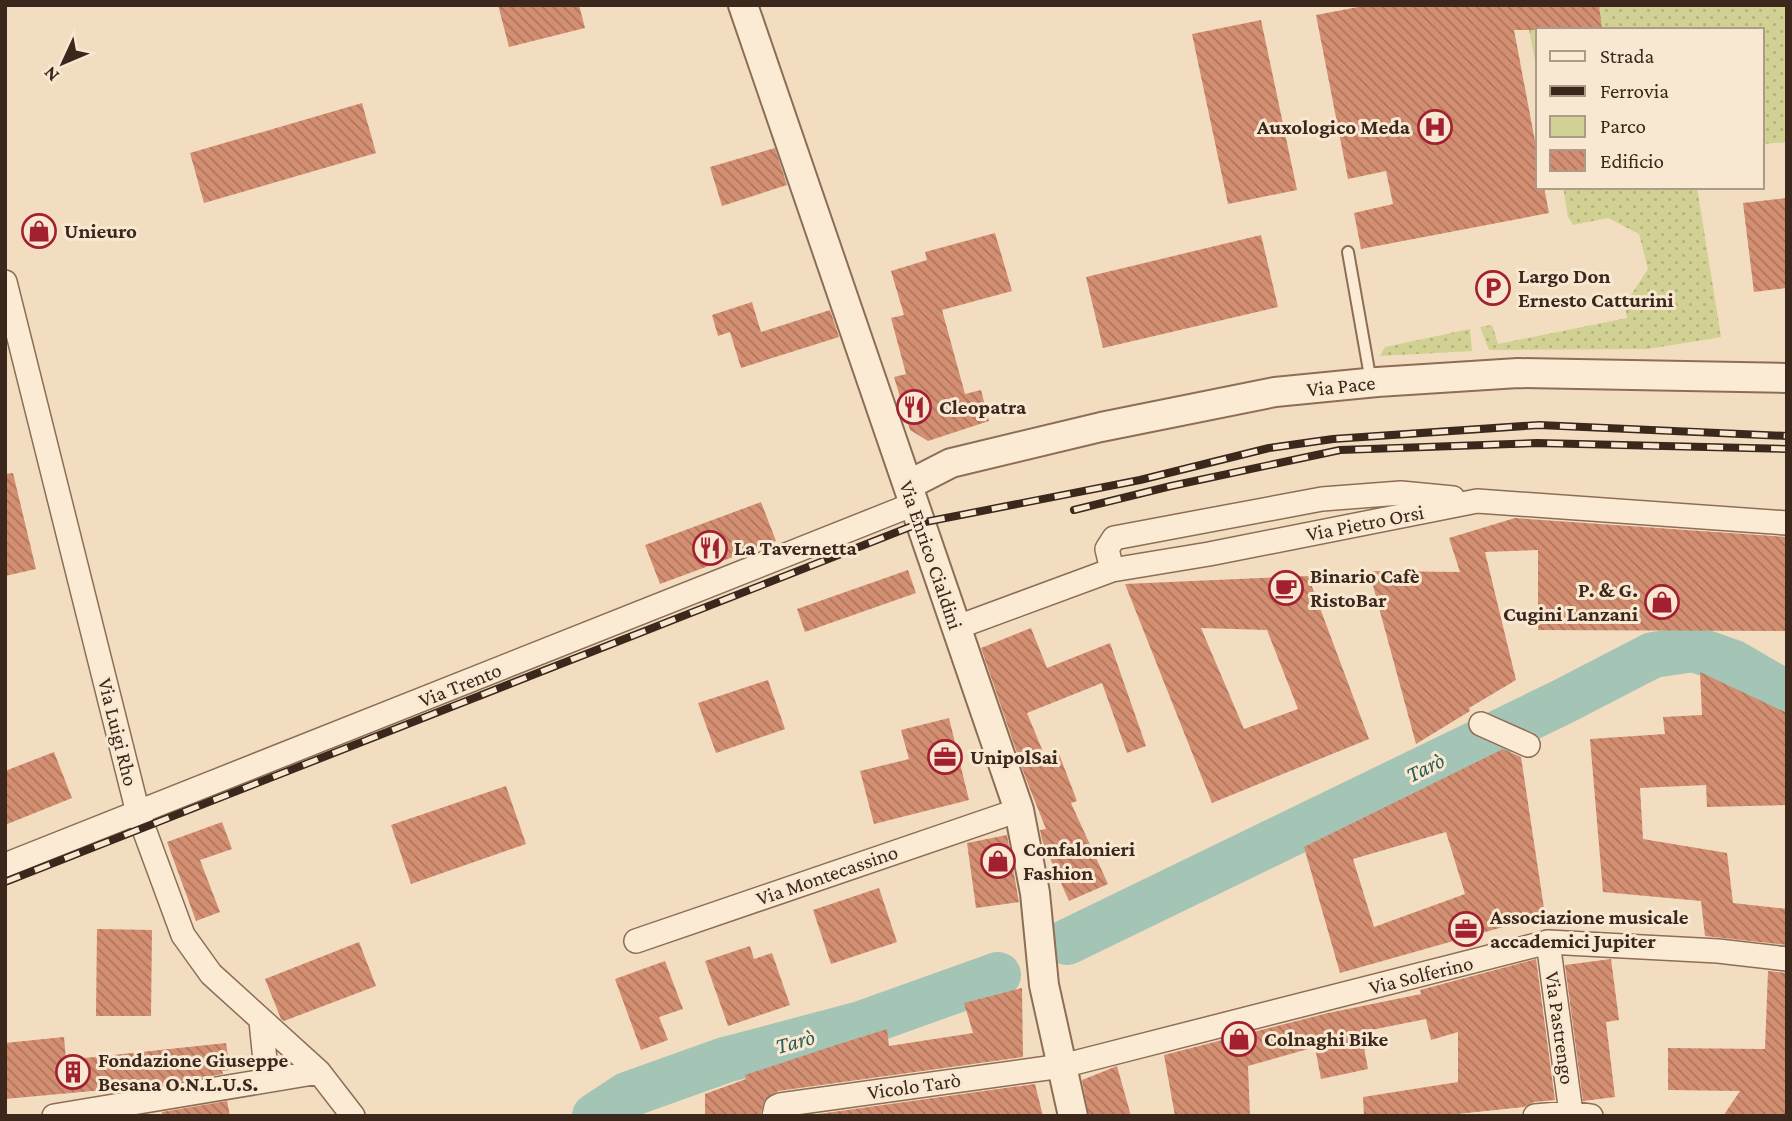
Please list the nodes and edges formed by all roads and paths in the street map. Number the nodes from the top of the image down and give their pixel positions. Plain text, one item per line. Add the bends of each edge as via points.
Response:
1 (743, 5) edge
2 (1348, 252) dead end
3 (5, 282) edge
4 (1787, 378) edge
5 (1371, 382) junction
6 (911, 494) junction
7 (1477, 501) junction
8 (1787, 523) edge
9 (1109, 559) junction
10 (955, 628) junction
11 (1481, 724) dead end
12 (1528, 745) dead end
13 (1019, 810) junction
14 (138, 813) junction
15 (5, 865) edge
16 (636, 941) dead end
17 (1548, 942) junction
18 (1787, 960) edge
19 (261, 1021) junction
20 (1062, 1066) junction
21 (318, 1072) junction
22 (267, 1080) junction
23 (1581, 1114) edge
24 (54, 1116) edge
25 (353, 1116) edge
26 (774, 1116) edge
27 (1073, 1116) edge
28 (1535, 1116) edge

1 - 6 street, Via Enrico Cialdini
2 - 5 lane
3 - 14 street, Via Luigi Rho
4 - 5 street, Via Pace via 1518,373
5 - 6 street, Via Pace via 1275,392 951,463
6 - 10 street, Via Enrico Cialdini
6 - 14 street, Via Trento
7 - 8 street, Via Pietro Orsi
7 - 9 street, Via Pietro Orsi via 1209,554
7 - 9 street via 1401,493 1322,499 1114,538
9 - 10 street, Via Pietro Orsi
10 - 13 street, Via Enrico Cialdini
11 - 12 street
13 - 16 street, Via Montecassino
13 - 20 street, Via Enrico Cialdini via 1035,893 1044,985
14 - 15 street, Via Trento
14 - 19 street, Via Luigi Rho via 183,935 211,974
17 - 18 street, Via Solferino via 1718,951
17 - 20 street, Via Solferino
17 - 23 street, Via Pastrengo
19 - 21 street, Via Luigi Rho
19 - 22 street
20 - 26 street, Vicolo Tarò via 780,1105
20 - 27 street, Via Enrico Cialdini
21 - 22 street
21 - 25 street, Via Luigi Rho
22 - 24 street
23 - 28 street

